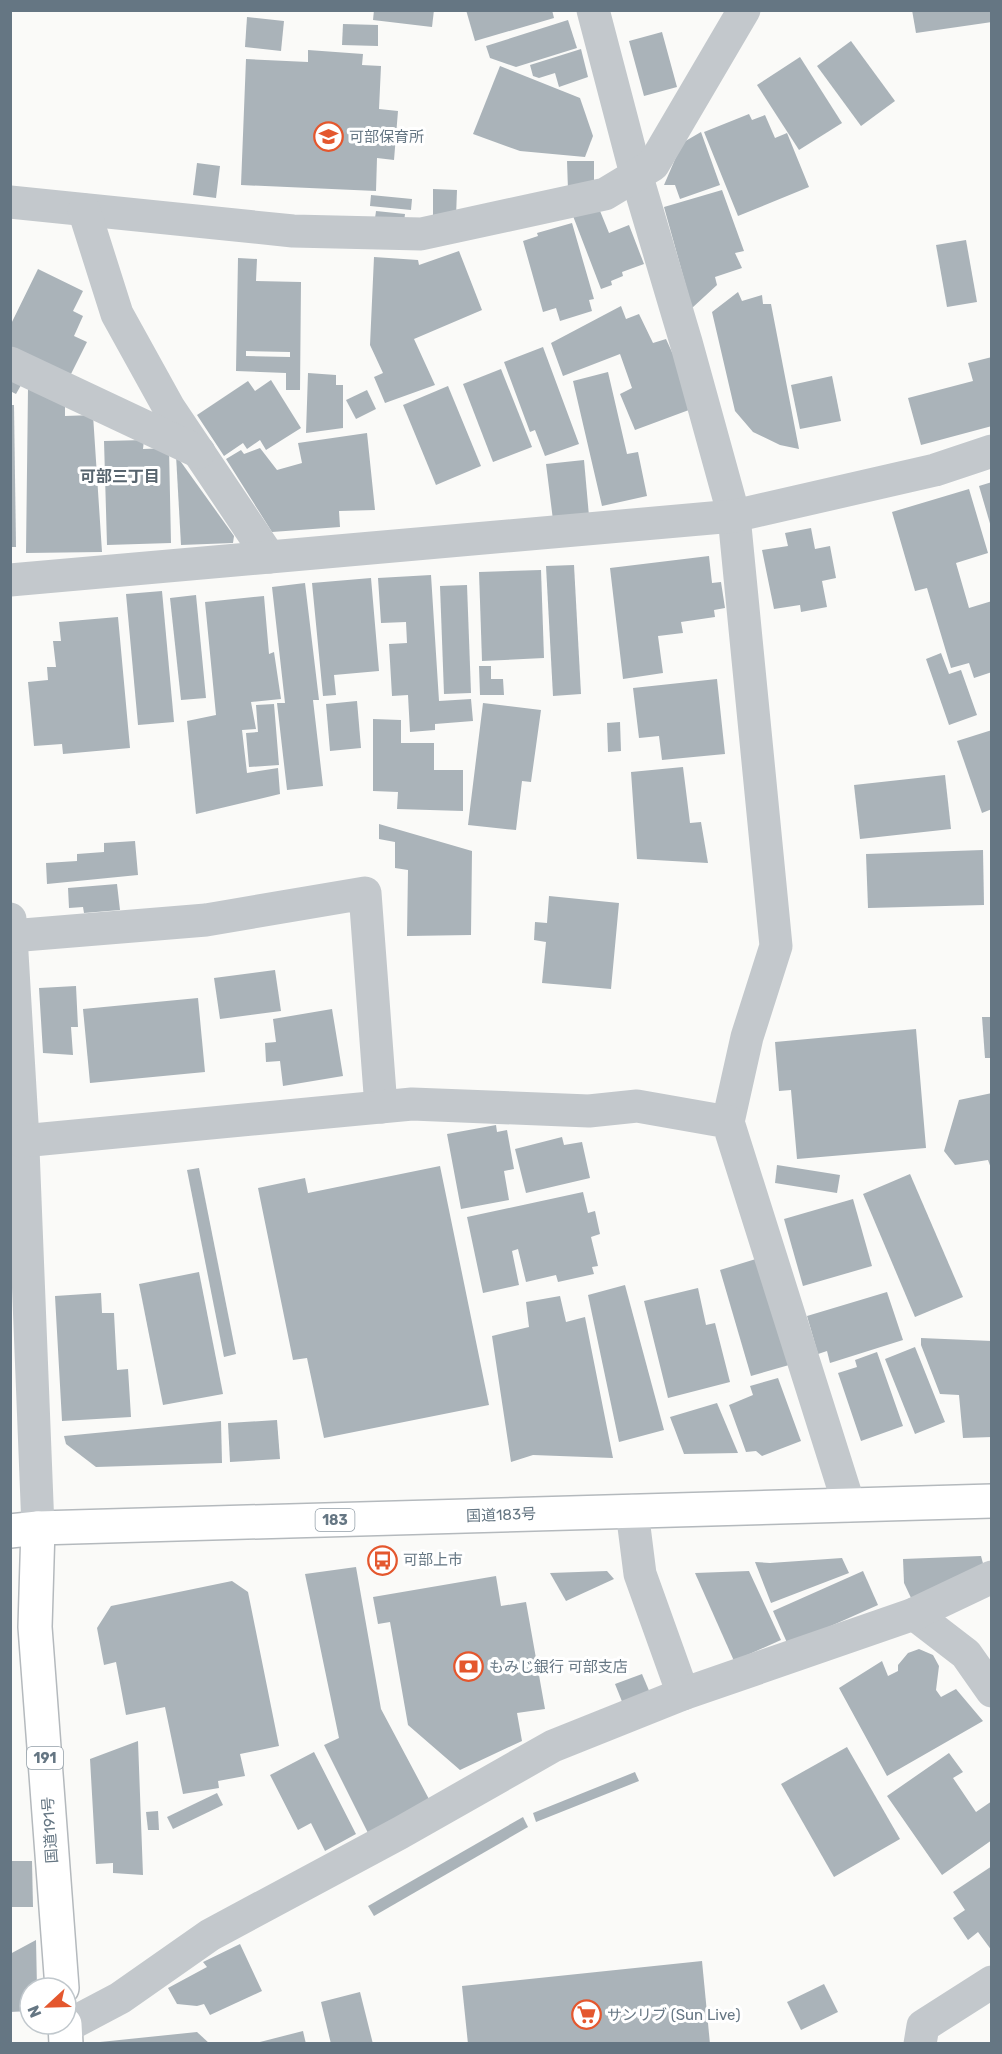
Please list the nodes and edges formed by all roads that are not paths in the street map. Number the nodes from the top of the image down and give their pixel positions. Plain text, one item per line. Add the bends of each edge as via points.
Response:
1 (593, 10) edge
2 (744, 10) edge
3 (636, 174) junction
4 (10, 202) edge
5 (84, 210) junction
6 (10, 363) edge
7 (992, 451) edge
8 (199, 453) junction
9 (734, 516) junction
10 (269, 557) junction
11 (10, 580) edge
12 (10, 919) edge
13 (11, 936) edge
14 (15, 1088) edge
15 (381, 1107) junction
16 (728, 1122) junction
17 (18, 1129) edge
18 (992, 1501) edge
19 (849, 1504) junction
20 (632, 1511) junction
21 (24, 1529) edge
22 (992, 1577) edge
23 (914, 1614) junction
24 (992, 1691) edge
25 (683, 1694) junction
26 (61, 1976) edge
27 (992, 1982) edge
28 (78, 2023) edge
29 (920, 2043) edge

1 - 3 street
2 - 3 street via 653,165
3 - 5 street via 605,194 422,234 293,231
3 - 9 street
4 - 5 street
5 - 8 street via 117,314
6 - 8 street
7 - 9 street via 935,470
8 - 10 street
9 - 10 street
9 - 16 street via 776,946 747,1037
10 - 11 street
12 - 13 street
13 - 14 street
13 - 15 street via 206,920 365,893
14 - 17 street
15 - 16 street via 412,1104 589,1111 637,1106
15 - 17 street
16 - 19 street
17 - 21 street
18 - 19 highway, 国道183号 / 183
19 - 20 highway, 国道183号 / 183
20 - 21 highway, 国道183号 / 183
20 - 25 street via 640,1574
21 - 26 highway, 国道191号 / 191
22 - 23 street
23 - 24 street via 966,1654
23 - 25 street
25 - 28 street via 553,1746 210,1935
27 - 29 street via 923,2026

